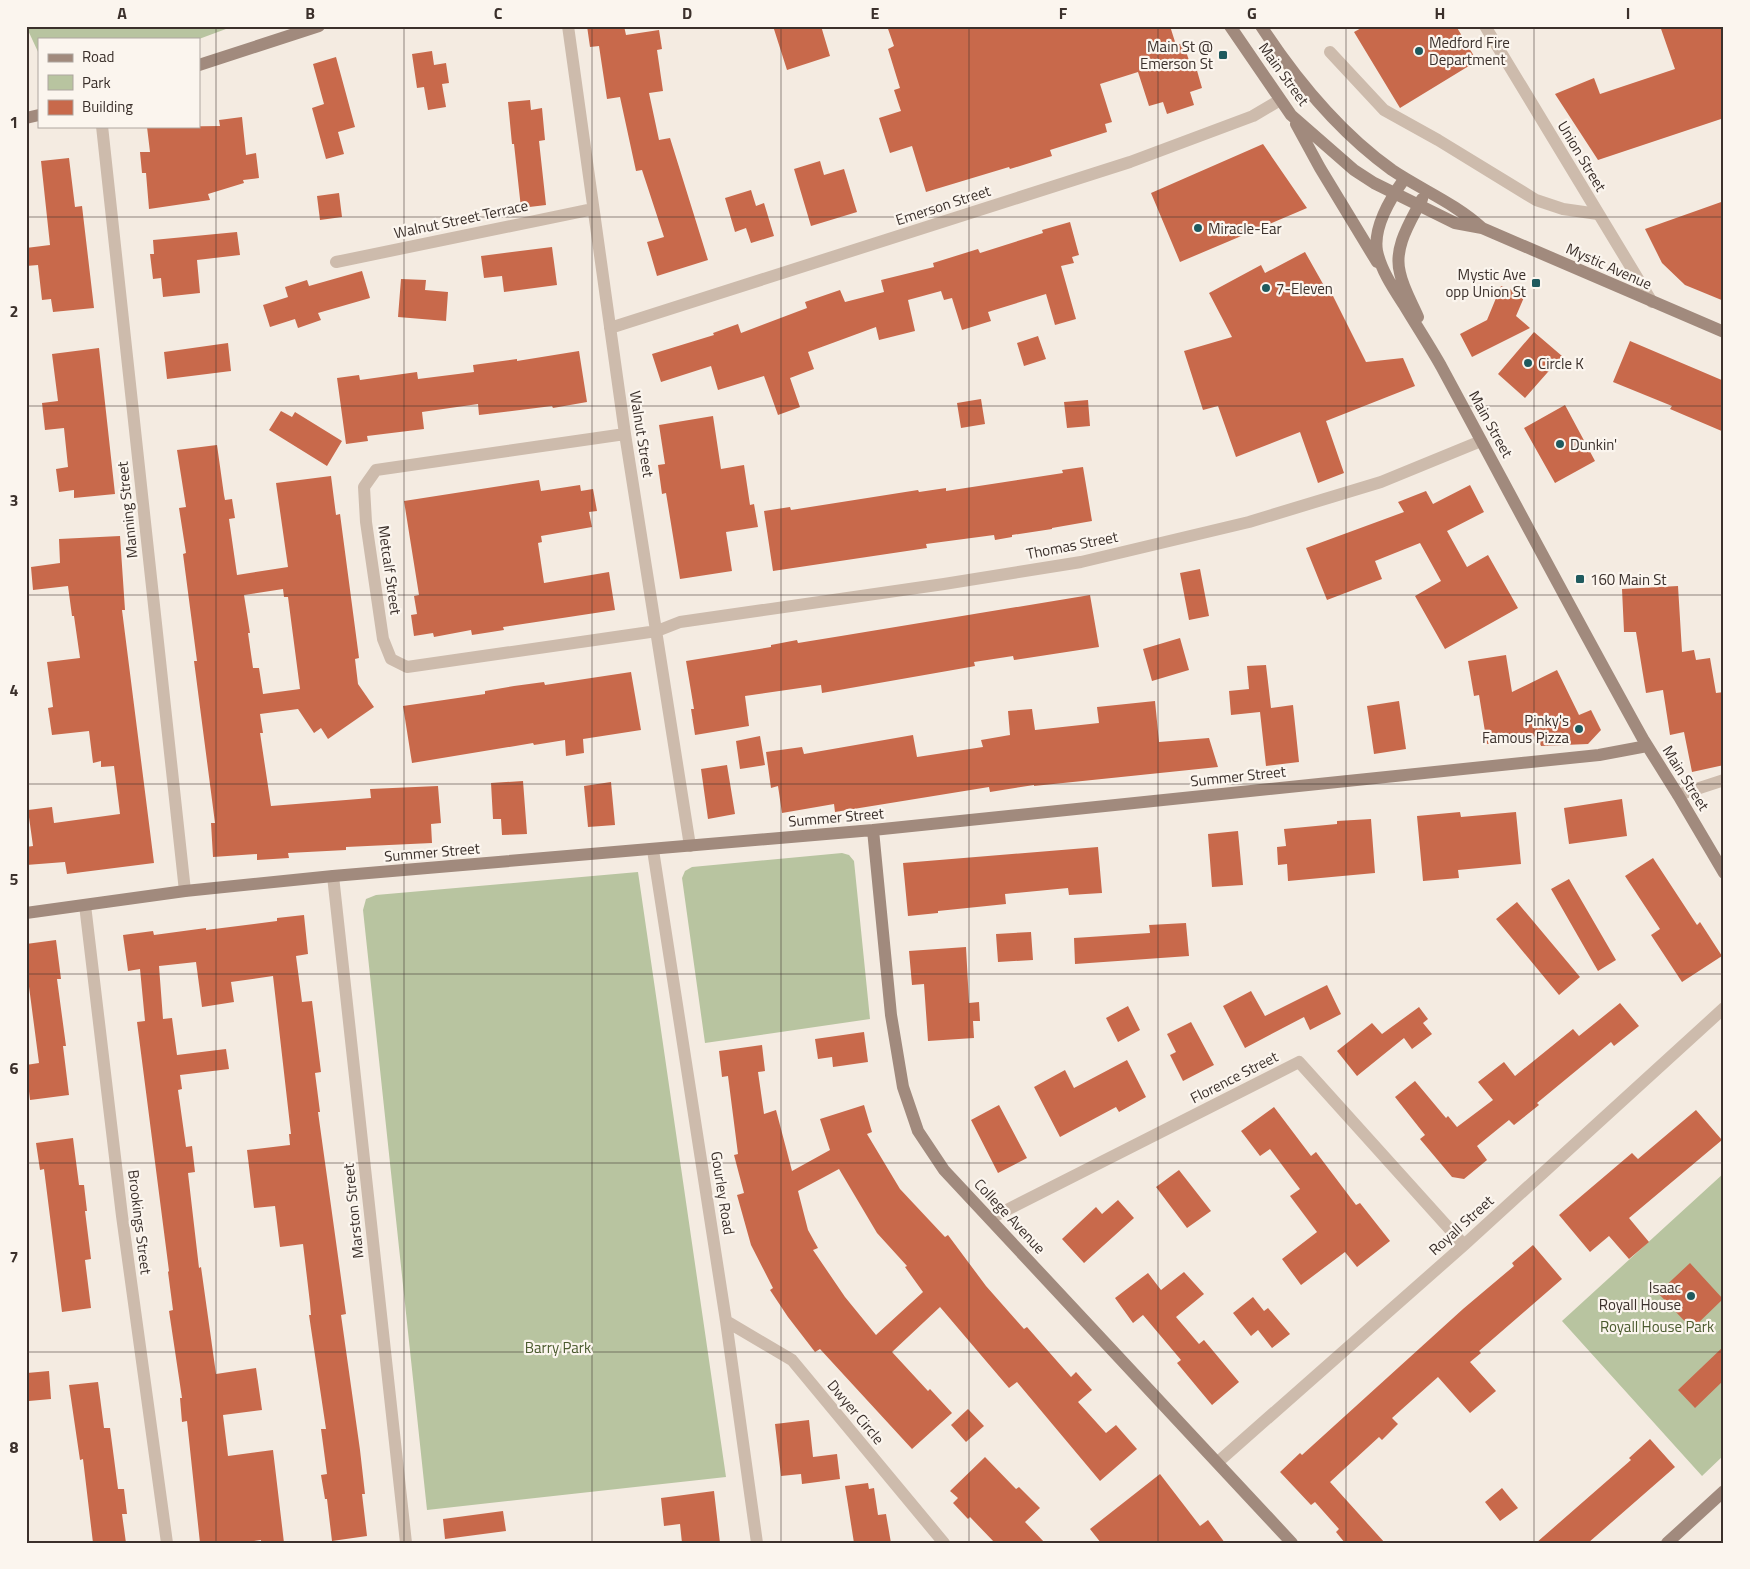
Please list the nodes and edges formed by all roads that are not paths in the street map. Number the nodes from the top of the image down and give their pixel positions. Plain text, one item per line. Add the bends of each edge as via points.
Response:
1 (319, 26) edge
2 (568, 26) edge
3 (1230, 26) edge
4 (1261, 26) edge
5 (1485, 26) edge
6 (1330, 52) dead end
7 (200, 65) edge
8 (1280, 100) junction
9 (38, 114) edge
10 (1291, 115) junction
11 (26, 118) edge
12 (102, 128) edge
13 (1405, 178) junction
14 (1427, 191) junction
15 (1395, 193) junction
16 (1419, 206) junction
17 (593, 208) junction
18 (1598, 214) junction
19 (1482, 228) junction
20 (336, 262) dead end
21 (1390, 282) junction
22 (1652, 302) junction
23 (610, 328) junction
24 (1724, 332) edge
25 (1434, 354) junction
26 (625, 434) junction
27 (1481, 440) junction
28 (657, 632) junction
29 (1647, 746) junction
30 (1724, 780) edge
31 (1678, 795) junction
32 (873, 830) junction
33 (690, 846) junction
34 (653, 850) junction
35 (1724, 873) edge
36 (333, 876) junction
37 (185, 891) junction
38 (85, 905) junction
39 (26, 913) edge
40 (1724, 1008) edge
41 (991, 1218) junction
42 (1464, 1245) junction
43 (726, 1321) junction
44 (1218, 1462) junction
45 (1724, 1491) edge
46 (167, 1543) edge
47 (406, 1543) edge
48 (756, 1543) edge
49 (944, 1543) edge
50 (1292, 1543) edge
51 (1667, 1543) edge

1 - 7 street
2 - 17 street, Walnut Street
3 - 8 street, Main Street
4 - 13 street, Main Street via 1319,104 1370,153
5 - 18 street, Union Street
6 - 18 street via 1384,110 1536,200 1563,209
8 - 10 street, Main Street
8 - 23 street, Emerson Street via 1253,116 1130,162
9 - 11 street
10 - 15 street, Main Street via 1358,173
10 - 21 street
12 - 37 street, Manning Street
13 - 14 street, Main Street
13 - 15 street
14 - 16 street
14 - 19 street, Mystic Avenue
15 - 16 street, Mystic Avenue
15 - 21 street, Main Street via 1377,238 1377,250
16 - 19 street, Mystic Avenue via 1455,223
16 - 25 street via 1402,240 1398,261 1402,280
17 - 20 street, Walnut Street Terrace
17 - 23 street, Walnut Street
18 - 22 street, Union Street
19 - 22 street, Mystic Avenue
21 - 25 street, Main Street
22 - 24 street, Mystic Avenue
23 - 26 street, Walnut Street
25 - 27 street, Main Street
26 - 28 street, Walnut Street
26 - 28 street, Metcalf Street via 376,470 364,486 366,522 384,639 391,658 407,667
27 - 28 street, Thomas Street via 1381,482 1286,511 1081,562 680,622
27 - 29 street, Main Street
28 - 33 street, Walnut Street
29 - 31 street, Main Street
29 - 32 street, Summer Street via 1599,756
30 - 31 street
31 - 35 street, Main Street
32 - 33 street, Summer Street
32 - 41 street, College Avenue via 891,1015 903,1087 918,1131 944,1170
33 - 34 street, Summer Street
34 - 36 street, Summer Street
34 - 43 street, Gourley Road
36 - 37 street, Summer Street
36 - 47 street, Marston Street
37 - 38 street, Summer Street
38 - 39 street, Summer Street
38 - 46 street, Brookings Street via 121,1206
40 - 42 street, Royall Street
41 - 42 street, Florence Street via 1299,1062
41 - 44 street, College Avenue
42 - 44 street, Royall Street
43 - 48 street, Gourley Road
43 - 49 street, Dwyer Circle via 792,1360
44 - 50 street, College Avenue
45 - 51 street

